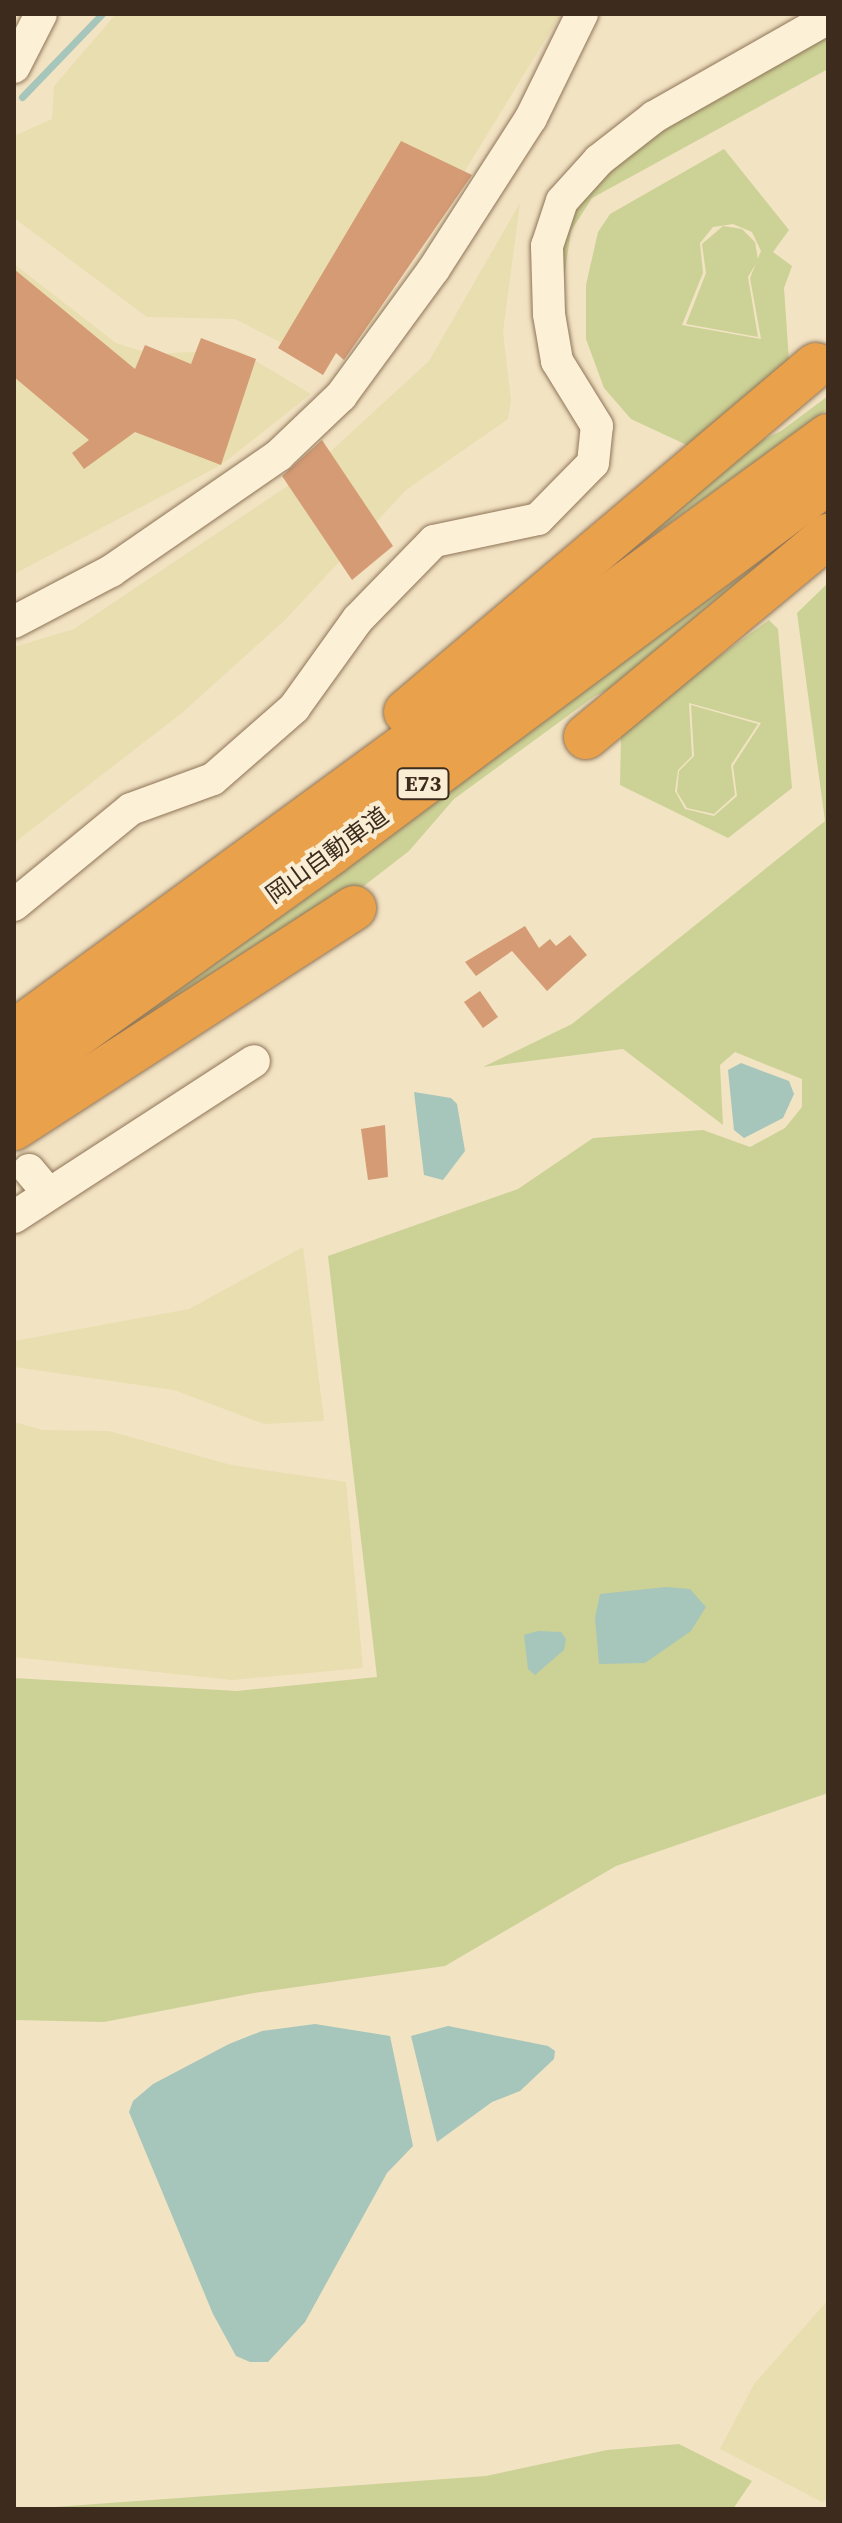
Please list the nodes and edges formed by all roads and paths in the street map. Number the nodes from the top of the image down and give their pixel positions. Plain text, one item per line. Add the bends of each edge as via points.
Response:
1 (41, 14) edge
2 (582, 14) edge
3 (828, 18) edge
4 (14, 67) edge
5 (816, 365) dead end
6 (828, 436) edge
7 (828, 482) edge
8 (828, 536) edge
9 (14, 622) edge
10 (586, 737) dead end
11 (14, 905) edge
12 (354, 908) dead end
13 (52, 1004) junction
14 (14, 1032) edge
15 (254, 1061) dead end
16 (14, 1080) edge
17 (14, 1128) edge
18 (14, 1217) edge

1 - 4 street
2 - 9 street via 531,118 434,269 341,396 266,464 111,571
3 - 11 street via 654,117 599,160 562,201 547,246 549,314 557,361 597,426 593,463 538,519 434,541 358,619 294,708 213,779 131,809
5 - 13 highway
6 - 13 highway, 岡山自動車道 / E73
7 - 16 highway, 岡山自動車道 / E73 via 345,843
8 - 10 highway
12 - 17 highway
13 - 14 highway, 岡山自動車道 / E73
15 - 18 street via 39,1182

